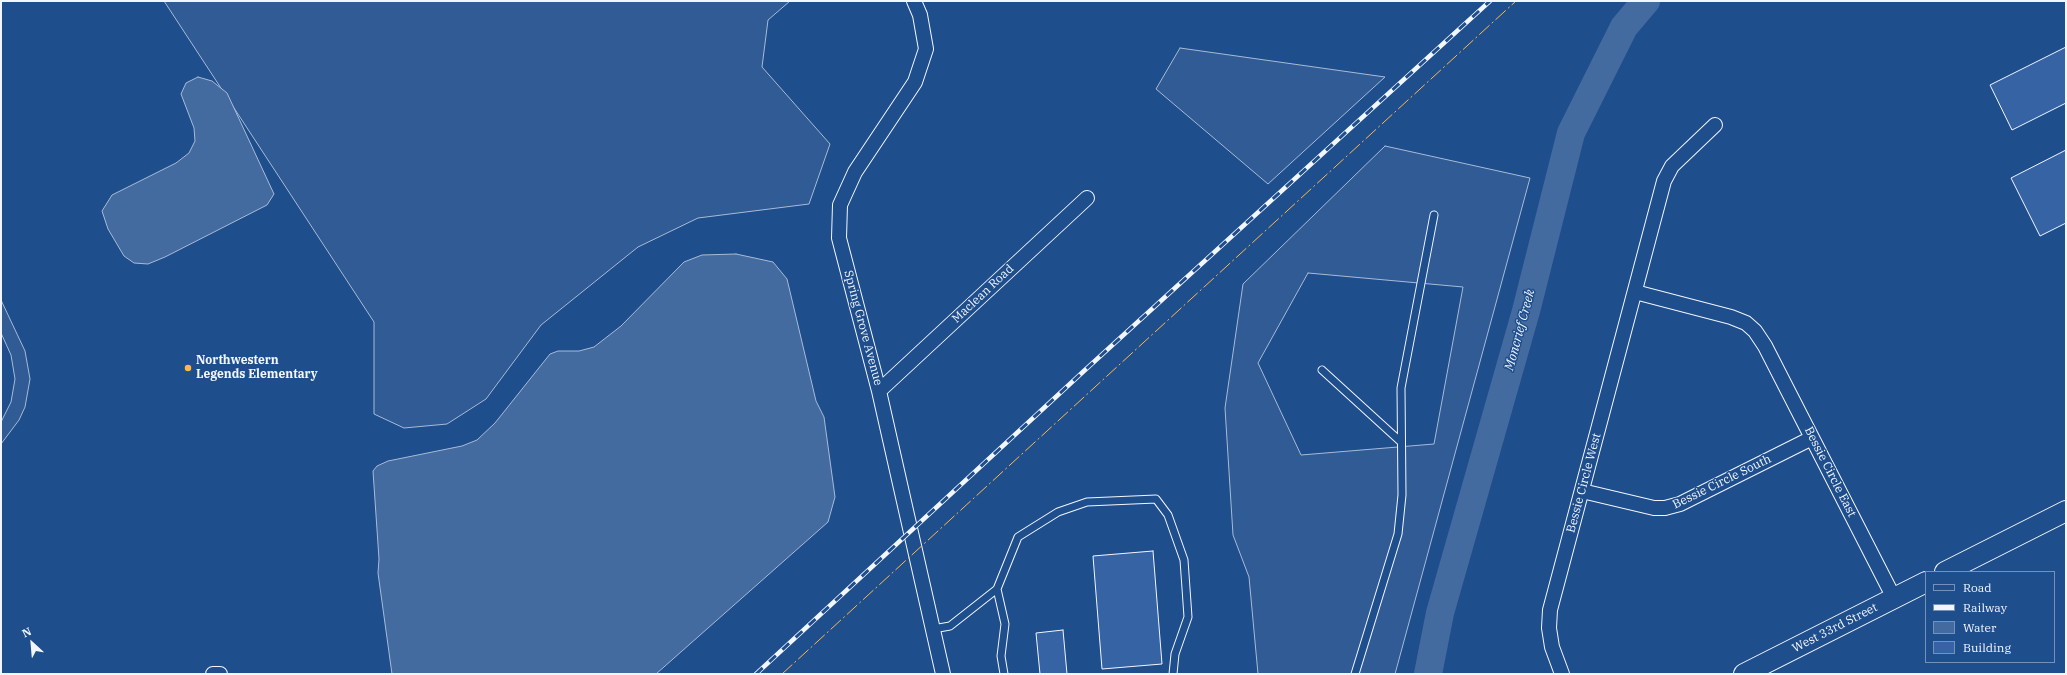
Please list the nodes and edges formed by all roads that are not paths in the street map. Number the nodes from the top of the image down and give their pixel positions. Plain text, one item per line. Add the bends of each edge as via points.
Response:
1 (914, 1) edge
2 (1715, 124) dead end
3 (1087, 198) dead end
4 (1434, 215) dead end
5 (1635, 292) junction
6 (1322, 370) dead end
7 (880, 391) junction
8 (1812, 438) junction
9 (1401, 442) junction
10 (1582, 491) junction
11 (2066, 511) edge
12 (1947, 571) edge
13 (1925, 582) edge
14 (997, 589) junction
15 (1894, 598) junction
16 (933, 629) junction
17 (213, 674) edge
18 (220, 674) edge
19 (943, 674) edge
20 (1004, 674) edge
21 (1173, 674) edge
22 (1355, 674) edge
23 (1562, 674) edge
24 (1744, 674) edge

1 - 7 street, Spring Grove Avenue via 920,15 926,49 915,82 855,172 840,205 839,238
2 - 5 street, Bessie Circle West via 1672,166 1664,181
3 - 7 street, Maclean Road
4 - 9 lane via 1400,388
5 - 8 street, Bessie Circle East via 1746,323 1765,346
5 - 10 street, Bessie Circle West
6 - 9 lane
7 - 16 street, Spring Grove Avenue
8 - 10 street, Bessie Circle South via 1680,504 1665,508 1654,508
8 - 15 street, Bessie Circle East
9 - 22 lane via 1402,495 1398,534
10 - 23 street, Bessie Circle West via 1550,610 1552,648
11 - 12 street
13 - 15 street, West 33rd Street
14 - 16 lane via 950,626
14 - 20 lane via 1005,624 1000,656
14 - 21 lane via 1018,537 1058,512 1087,502 1156,500 1168,516 1184,560 1188,617 1175,654
15 - 24 street, West 33rd Street
16 - 19 street, Spring Grove Avenue
17 - 18 street

